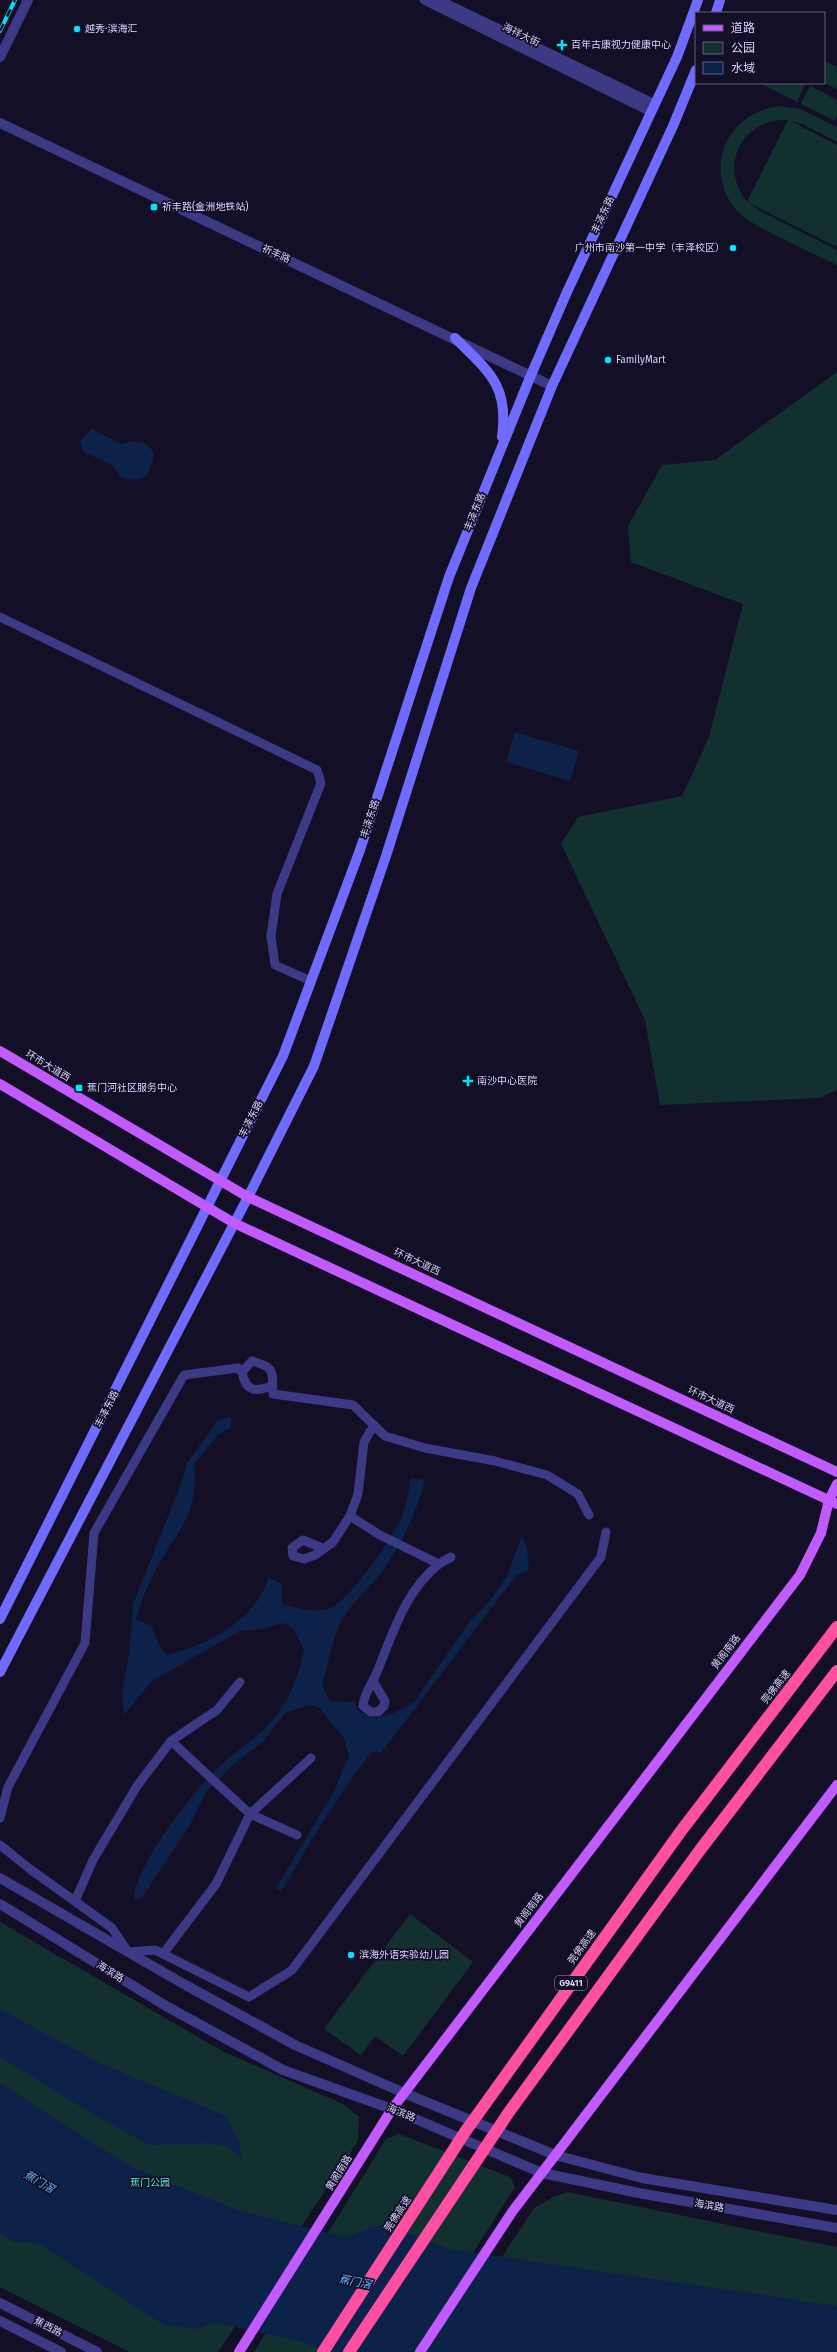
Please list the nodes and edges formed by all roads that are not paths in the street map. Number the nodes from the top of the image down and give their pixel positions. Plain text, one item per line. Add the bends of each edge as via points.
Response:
1 (28, 0) edge
2 (424, 0) edge
3 (439, 0) edge
4 (698, 0) edge
5 (720, 0) edge
6 (716, 12) edge
7 (0, 57) edge
8 (695, 72) edge
9 (653, 108) junction
10 (0, 123) edge
11 (455, 338) junction
12 (531, 376) junction
13 (552, 386) junction
14 (500, 449) junction
15 (0, 617) edge
16 (311, 981) junction
17 (0, 1051) edge
18 (0, 1084) edge
19 (220, 1181) junction
20 (248, 1197) junction
21 (208, 1207) junction
22 (234, 1223) junction
23 (242, 1372) junction
24 (272, 1386) junction
25 (374, 1425) junction
26 (837, 1472) edge
27 (837, 1484) edge
28 (833, 1502) edge
29 (350, 1516) junction
30 (590, 1516) dead end
31 (606, 1532) dead end
32 (322, 1548) dead end
33 (451, 1557) dead end
34 (440, 1564) junction
35 (0, 1619) edge
36 (837, 1627) edge
37 (837, 1671) edge
38 (0, 1672) edge
39 (373, 1681) dead end
40 (240, 1682) dead end
41 (171, 1741) junction
42 (311, 1758) dead end
43 (837, 1786) edge
44 (250, 1814) junction
45 (0, 1818) edge
46 (297, 1835) dead end
47 (0, 1844) edge
48 (0, 1878) edge
49 (75, 1901) junction
50 (0, 1904) edge
51 (128, 1952) junction
52 (163, 1954) junction
53 (404, 2093) junction
54 (392, 2109) junction
55 (555, 2155) junction
56 (542, 2173) junction
57 (837, 2210) edge
58 (837, 2228) edge
59 (0, 2303) edge
60 (0, 2321) edge
61 (239, 2351) edge
62 (61, 2352) edge
63 (97, 2352) edge
64 (323, 2352) edge
65 (349, 2352) edge
66 (420, 2352) edge

1 - 7 street
2 - 9 street, 海祥大街
3 - 9 street, 海祥大街
4 - 9 main road, 丰泽东路 via 677,57
5 - 6 main road
8 - 13 main road via 673,126
9 - 12 main road, 丰泽东路
10 - 11 street, 祈丰路
11 - 12 street, 祈丰路
11 - 14 main road via 490,372 502,397 504,423
12 - 13 street, 祈丰路
12 - 14 main road, 丰泽东路
13 - 20 main road via 471,588 386,856 314,1066
14 - 16 main road, 丰泽东路 via 449,577 360,850
15 - 16 street via 317,770 321,783 277,894 272,936 275,965
16 - 19 main road, 丰泽东路 via 283,1056
17 - 19 main road, 环市大道西
18 - 21 main road
19 - 20 main road, 环市大道西
19 - 21 main road, 丰泽东路
20 - 22 main road
20 - 26 main road, 环市大道西
21 - 22 main road
21 - 35 main road, 丰泽东路
22 - 28 main road
22 - 38 main road
23 - 24 street via 244,1383 249,1388 263,1389
23 - 24 street via 252,1361 268,1367 274,1374
23 - 45 street via 238,1368 184,1375 94,1533 85,1643 8,1787
24 - 25 street via 273,1394 353,1405
25 - 29 street via 364,1442 358,1494
25 - 30 street via 385,1436 424,1448 494,1461 547,1475 578,1494
27 - 28 main road, 黄阁南路
28 - 53 main road, 黄阁南路 via 800,1575
29 - 32 street via 333,1542
29 - 34 street via 380,1535
31 - 52 street via 601,1557 292,1970 249,1997
33 - 34 street
34 - 39 street via 418,1585 402,1611
36 - 64 highway, 莞佛高速 / G9411, bridge via 680,1830 470,2125
37 - 65 highway, G9411, bridge via 700,1850 509,2112
40 - 41 street via 217,1710
41 - 44 street
41 - 49 street via 137,1786 93,1860
42 - 44 street
43 - 55 main road
44 - 46 street
44 - 52 street via 216,1884
47 - 49 street
48 - 51 street
49 - 51 street via 112,1928
50 - 54 street, 海滨路 via 166,2006 283,2070
51 - 52 street via 155,1950
51 - 53 street via 295,2045
53 - 54 main road, 黄阁南路
53 - 55 street
54 - 56 street, 海滨路
54 - 61 main road, 黄阁南路
55 - 56 main road
55 - 57 street via 642,2178
56 - 58 street, 海滨路
56 - 66 main road via 512,2212
59 - 63 street, 蕉西路
60 - 62 street, 蕉西路

